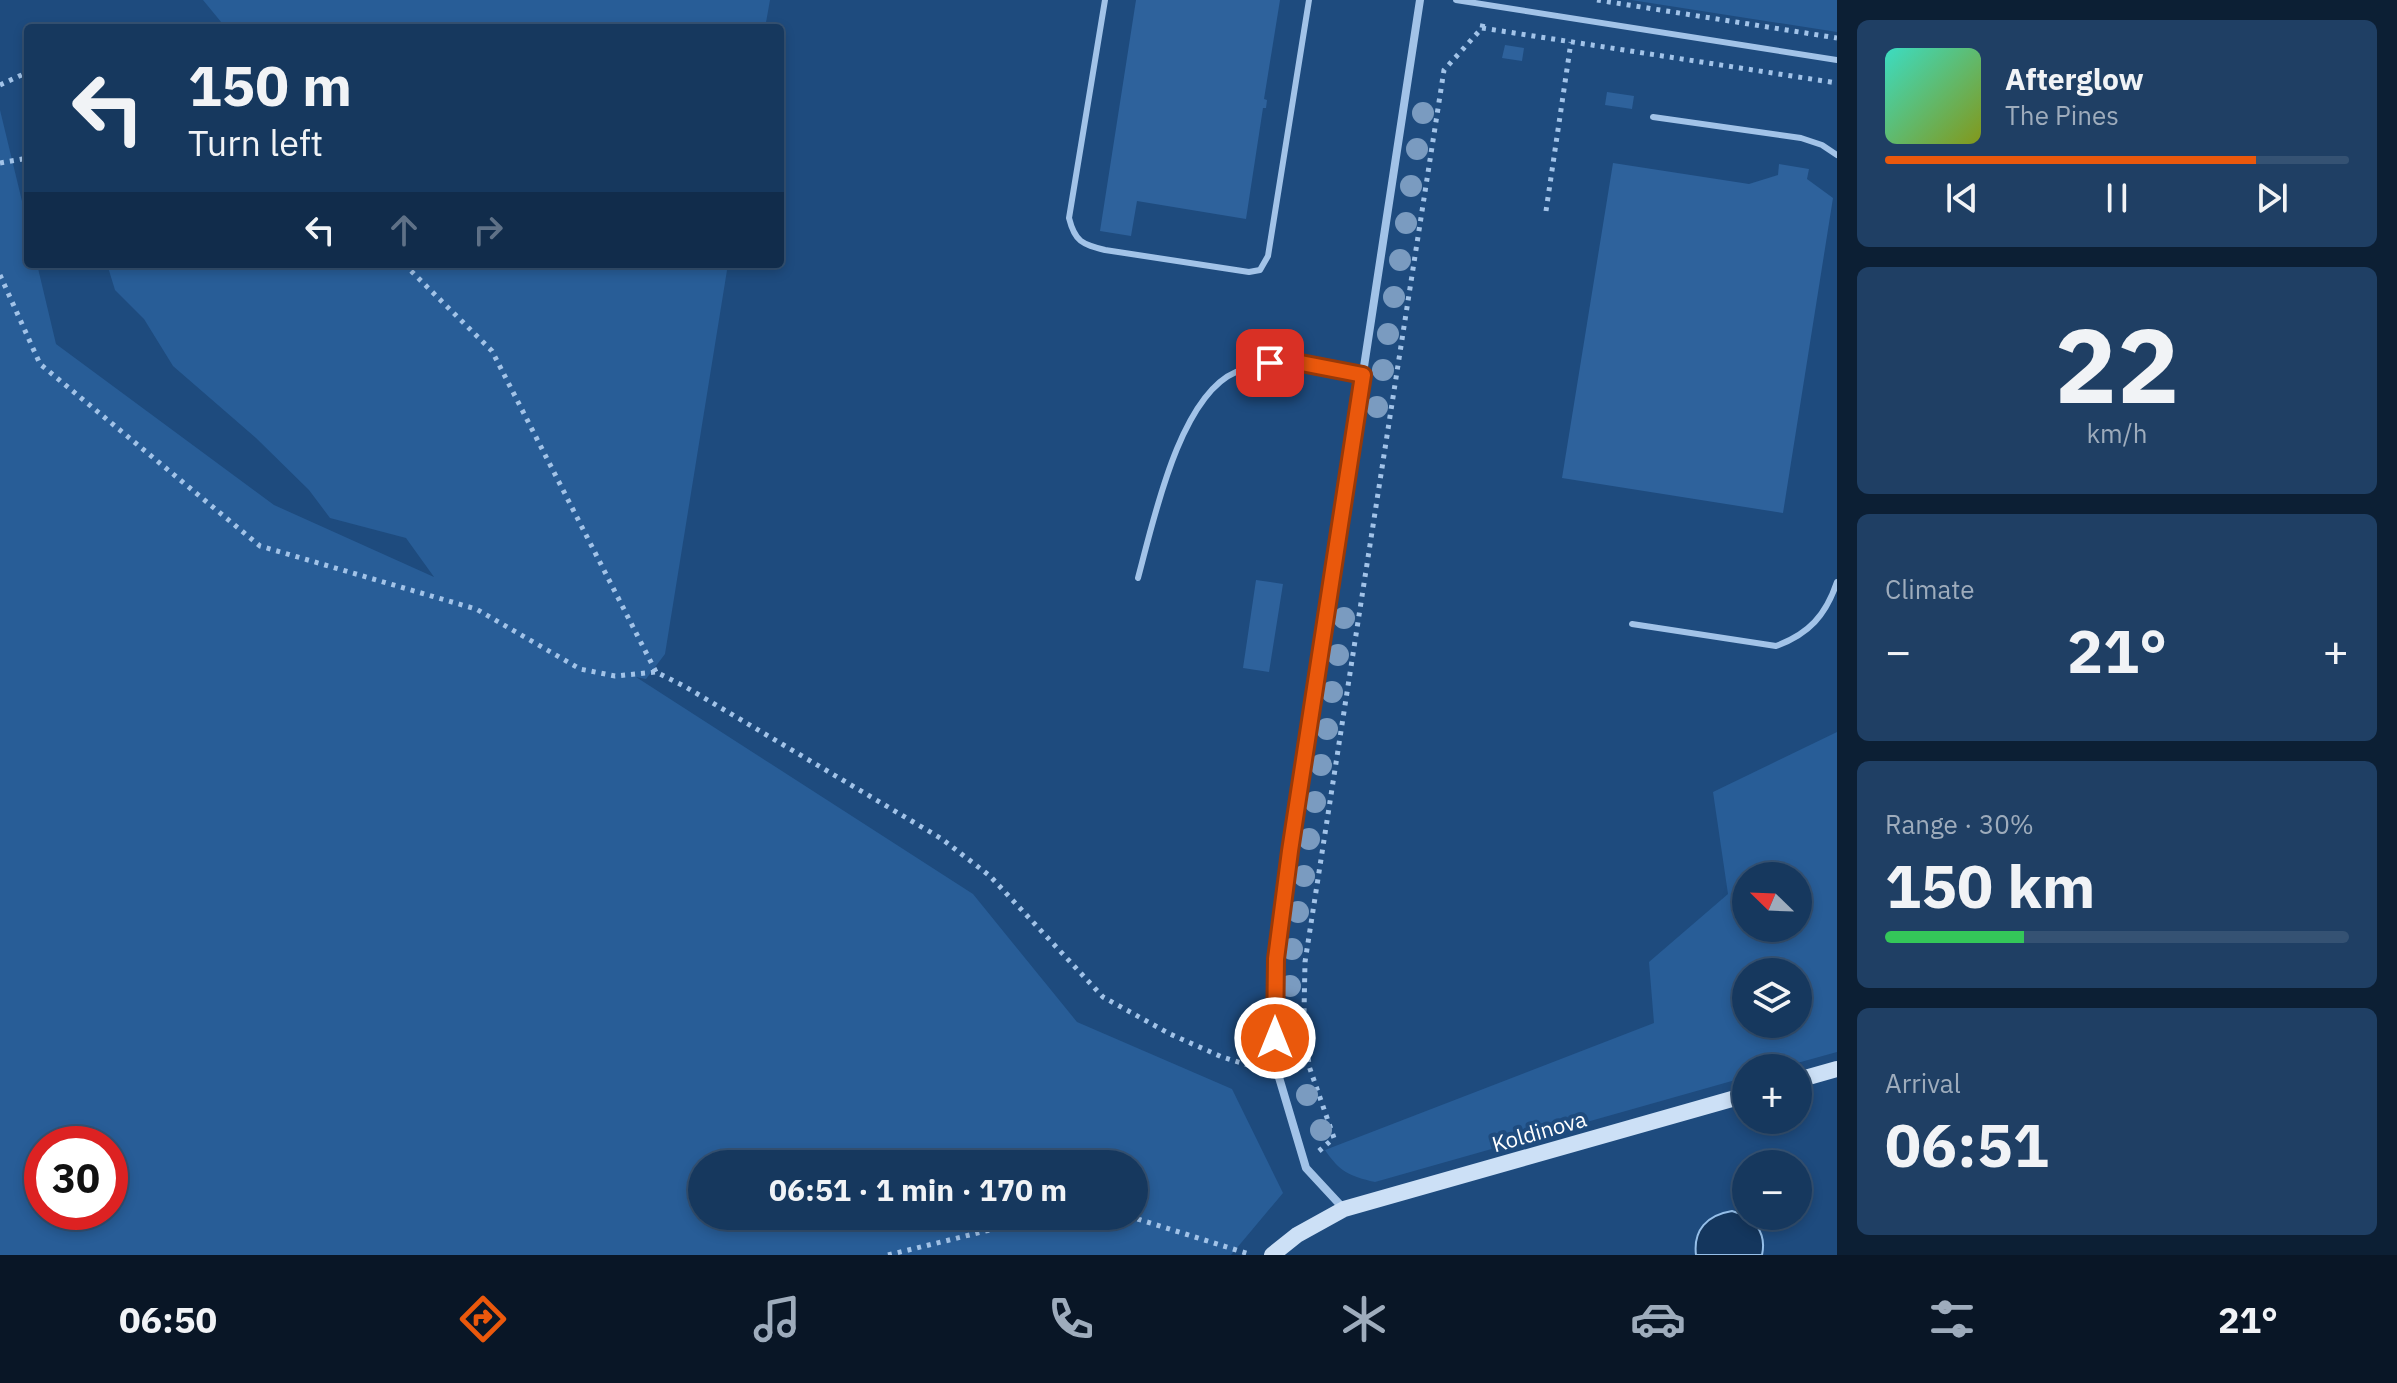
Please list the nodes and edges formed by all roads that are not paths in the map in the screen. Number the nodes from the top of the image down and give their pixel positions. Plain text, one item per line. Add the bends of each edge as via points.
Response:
1 (1105, 0) edge
2 (1309, 0) edge
3 (1420, 0) edge
4 (1456, 0) edge
5 (1837, 60) edge
6 (1653, 117) dead end
7 (1837, 155) edge
8 (1363, 375) junction
9 (1138, 578) dead end
10 (1837, 582) edge
11 (1632, 624) dead end
12 (1837, 1069) edge
13 (1812, 1076) edge
14 (1732, 1099) edge
15 (1344, 1209) junction
16 (1272, 1255) edge

1 - 2 lane via 1069,218 1073,235 1105,250 1249,272 1260,270 1268,256
3 - 8 street
4 - 5 lane
6 - 7 lane via 1801,138
8 - 9 lane via 1270,363 1234,372 1212,390 1179,445
8 - 15 street via 1276,959 1275,1064 1306,1168
10 - 11 lane via 1815,624 1776,646
12 - 13 main road
14 - 15 main road, Koldinova
15 - 16 main road, Koldinova

